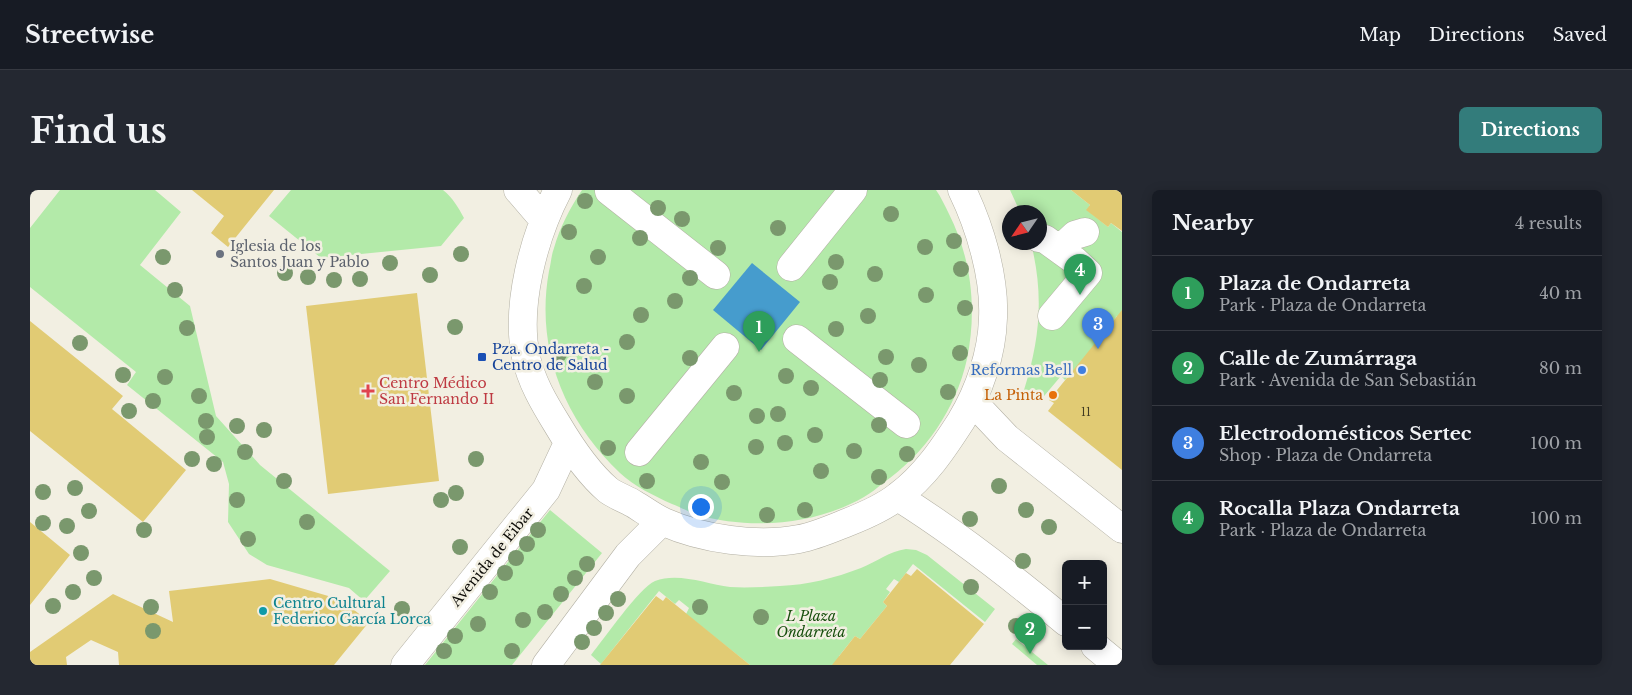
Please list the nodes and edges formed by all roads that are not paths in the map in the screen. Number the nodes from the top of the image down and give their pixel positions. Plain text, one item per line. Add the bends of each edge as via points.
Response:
1 (518, 190) edge
2 (558, 190) edge
3 (853, 190) edge
4 (962, 190) edge
5 (609, 191) edge
6 (543, 219) junction
7 (1085, 232) dead end
8 (1050, 244) edge
9 (791, 267) dead end
10 (716, 275) dead end
11 (1052, 316) dead end
12 (797, 339) dead end
13 (724, 347) dead end
14 (972, 401) junction
15 (906, 424) dead end
16 (568, 443) junction
17 (639, 452) dead end
18 (898, 497) junction
19 (662, 521) junction
20 (1121, 526) edge
21 (1062, 619) edge
22 (1100, 650) edge
23 (405, 665) edge
24 (546, 665) edge
25 (1118, 665) edge

1 - 6 street
2 - 6 street
3 - 9 street
4 - 14 street via 984,249 994,317 990,344
5 - 10 street
6 - 16 street via 526,288 523,338 536,388
7 - 8 street
8 - 11 street via 1088,272
12 - 15 street
13 - 17 street
14 - 18 street via 941,452
14 - 20 street via 1007,438
16 - 19 street via 609,490
16 - 23 street, Avenida de Eibar via 546,490
18 - 19 street via 832,529 799,539 757,542 722,538
18 - 21 street via 938,522
19 - 24 street via 628,556
22 - 25 street

